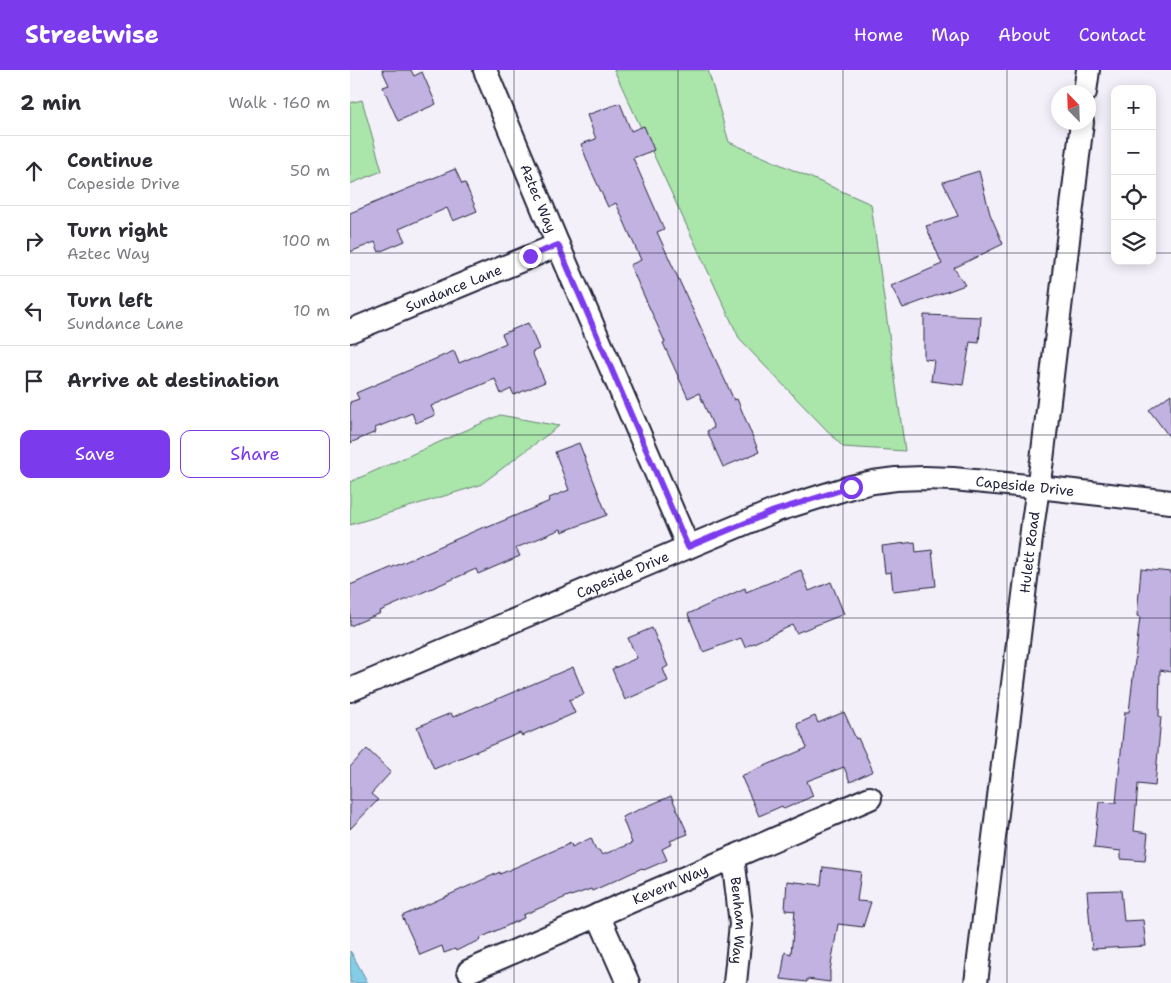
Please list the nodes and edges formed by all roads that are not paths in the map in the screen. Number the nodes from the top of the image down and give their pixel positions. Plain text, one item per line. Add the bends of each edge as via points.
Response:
1 (485, 70) edge
2 (1088, 70) edge
3 (1086, 85) edge
4 (1081, 130) edge
5 (558, 245) junction
6 (350, 331) edge
7 (1038, 487) junction
8 (1171, 502) edge
9 (688, 547) junction
10 (350, 690) edge
11 (870, 798) dead end
12 (733, 857) junction
13 (598, 915) junction
14 (469, 971) dead end
15 (628, 983) edge
16 (735, 983) edge
17 (976, 983) edge

1 - 5 street, Aztec Way
2 - 3 street
4 - 7 street, Hulett Road
5 - 6 street, Sundance Lane
5 - 9 street, Aztec Way
7 - 8 street, Capeside Drive
7 - 9 street, Capeside Drive via 924,478 873,482 774,511
7 - 17 street, Hulett Road
9 - 10 street, Capeside Drive
11 - 12 street, Kevern Way
12 - 13 street, Kevern Way
12 - 16 street, Benham Way via 741,924
13 - 14 street, Kevern Way
13 - 15 street

